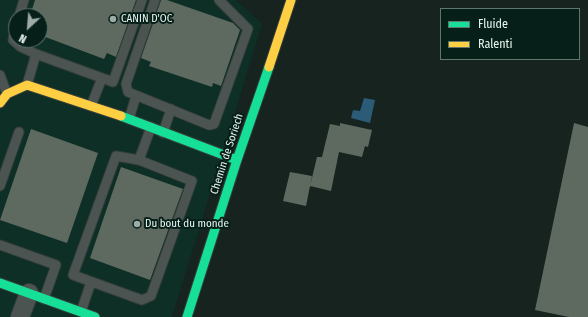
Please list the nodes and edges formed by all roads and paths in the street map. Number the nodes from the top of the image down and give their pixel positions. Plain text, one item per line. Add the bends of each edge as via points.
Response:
1 (142, 0) edge
2 (155, 0) edge
3 (219, 0) edge
4 (291, 0) edge
5 (23, 48) edge
6 (36, 54) junction
7 (0, 75) edge
8 (102, 78) junction
9 (26, 85) junction
10 (8, 94) junction
11 (136, 96) junction
12 (0, 103) edge
13 (91, 106) junction
14 (171, 109) junction
15 (129, 119) junction
16 (150, 127) junction
17 (20, 132) dead end
18 (164, 133) junction
19 (139, 160) junction
20 (237, 160) junction
21 (0, 186) edge
22 (0, 245) edge
23 (91, 282) junction
24 (0, 283) edge
25 (37, 296) junction
26 (81, 312) junction
27 (20, 317) edge
28 (94, 317) edge
29 (187, 317) edge

1 - 8 lane via 114,82
2 - 11 lane via 126,84 128,92
3 - 14 lane via 248,29 214,124 209,125
4 - 20 street, Chemin de Soriech
5 - 6 lane
6 - 8 lane
6 - 9 lane
7 - 10 lane
8 - 13 lane
9 - 10 street
9 - 13 street
10 - 12 street
11 - 14 lane
11 - 15 lane
13 - 15 street
14 - 18 lane
15 - 16 street
16 - 18 street
16 - 19 lane
17 - 21 lane
18 - 20 street
19 - 23 lane via 116,156 73,275
19 - 23 lane via 192,181 151,296 142,300
20 - 29 street, Chemin de Soriech
22 - 25 lane via 56,265
23 - 26 lane
24 - 25 street
25 - 26 street
25 - 27 street
26 - 28 street

